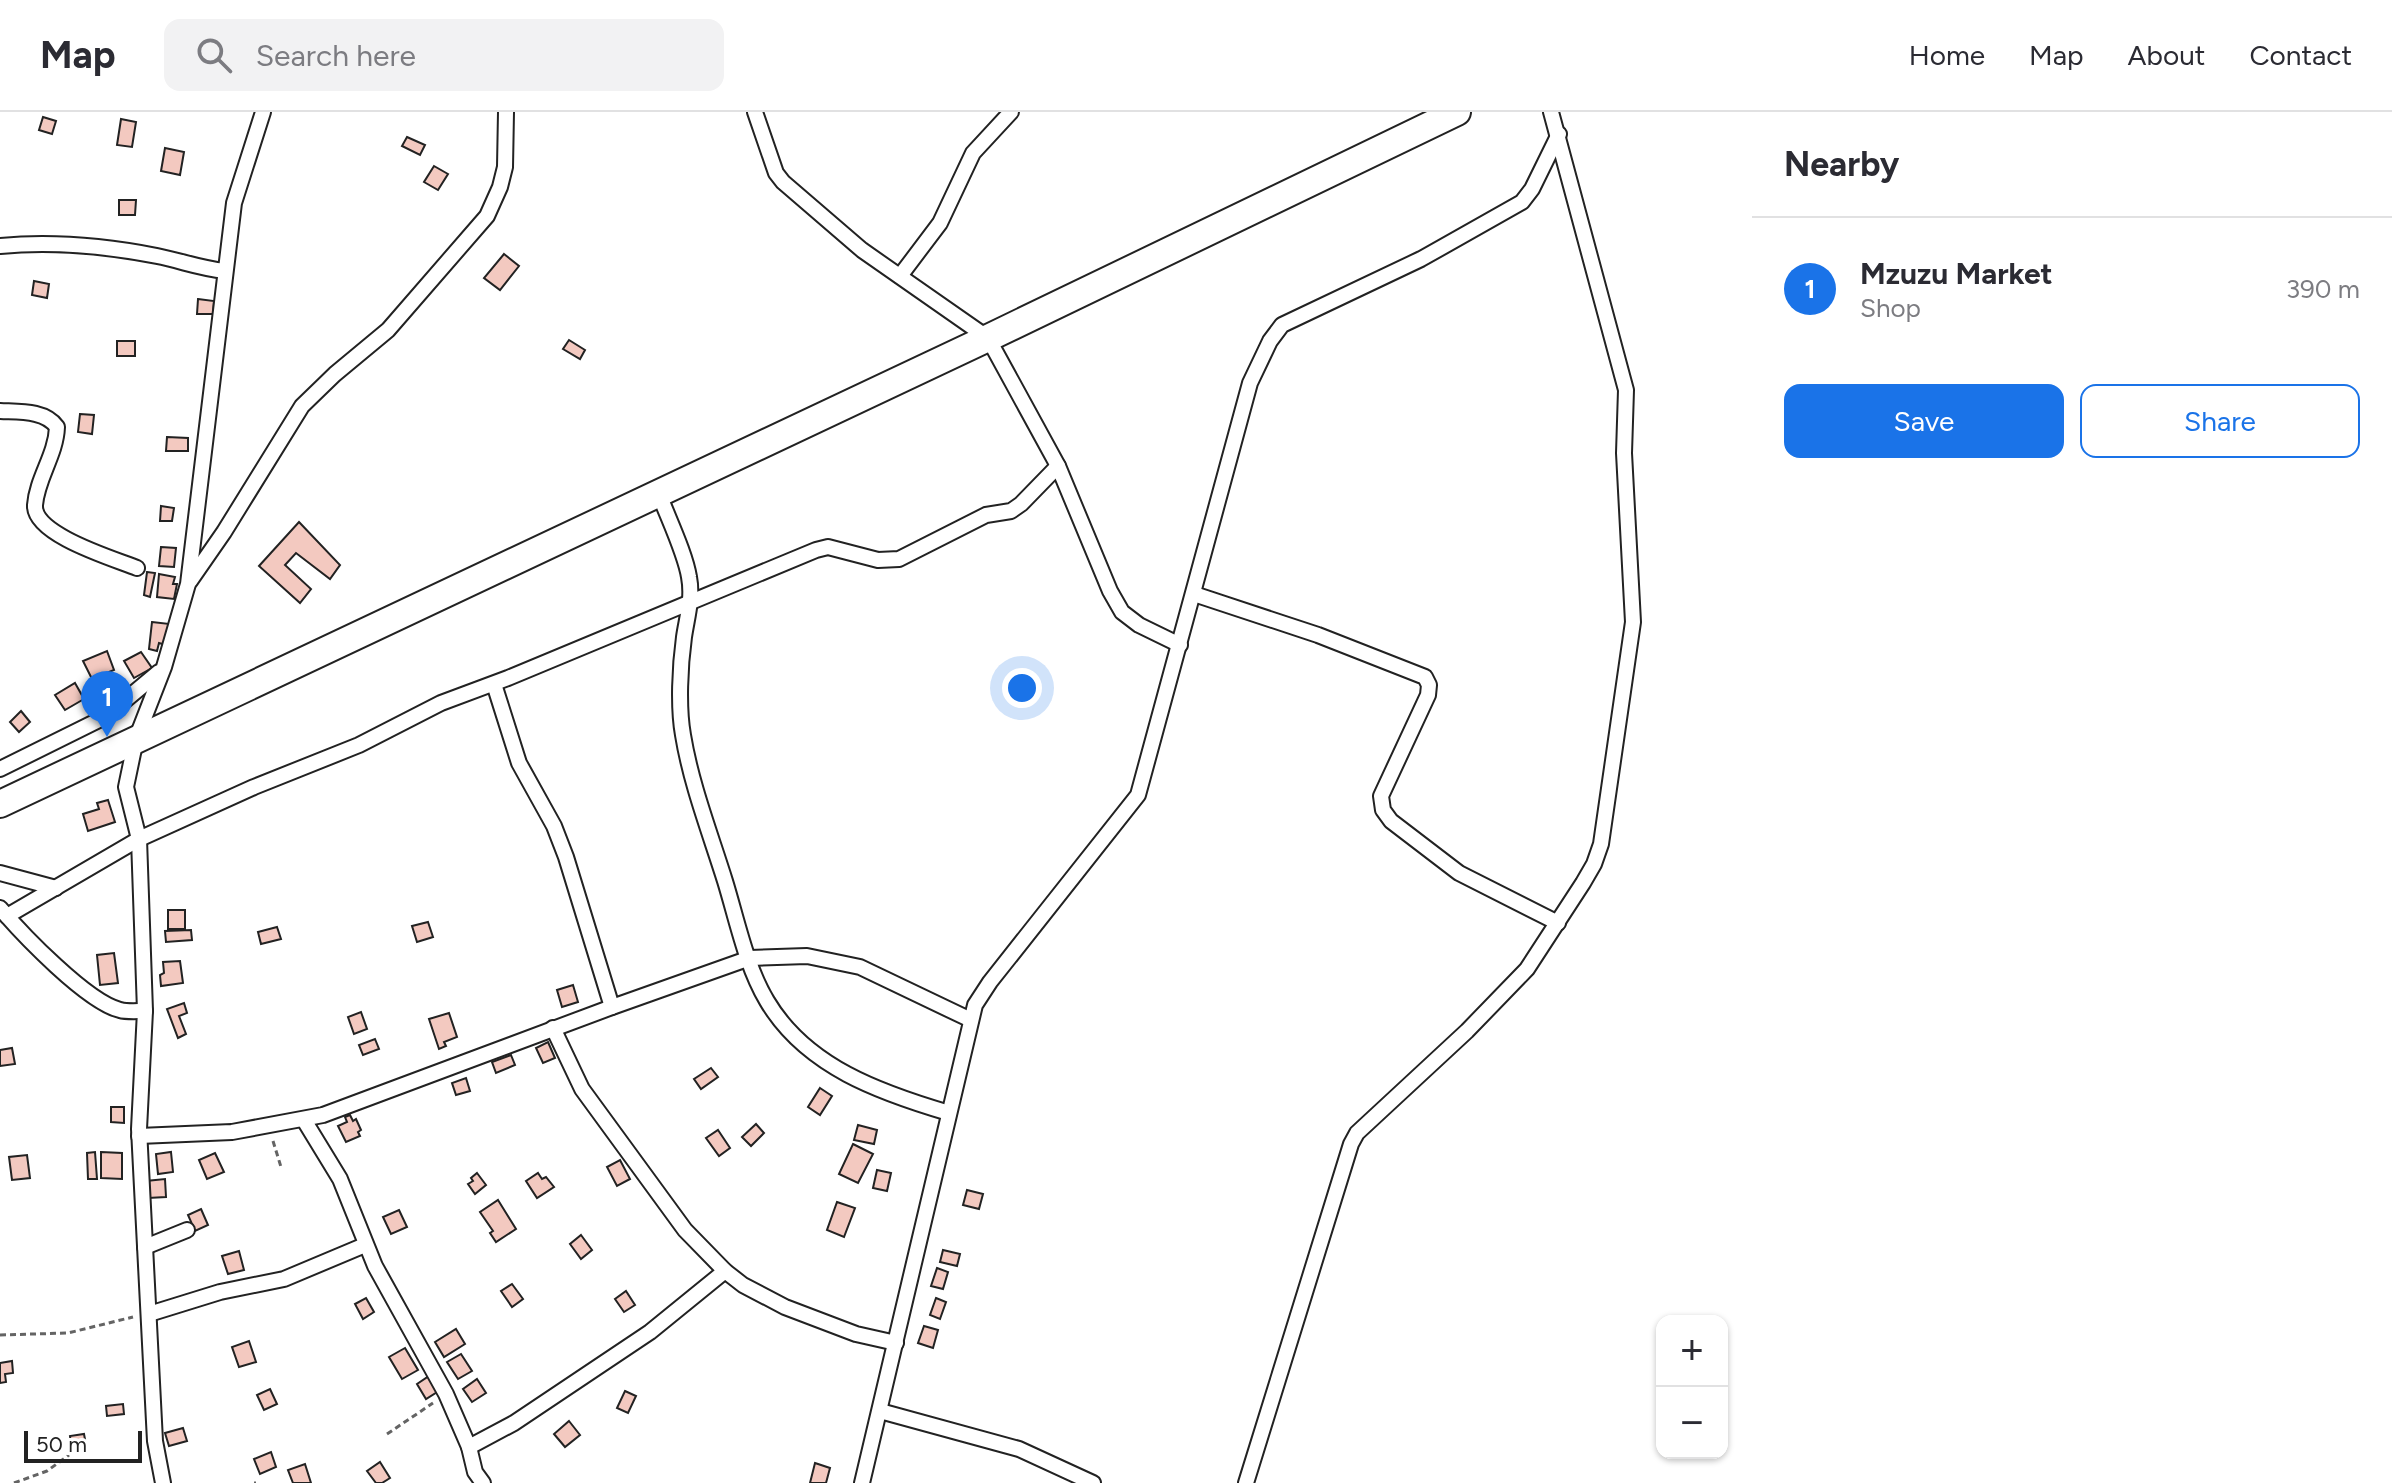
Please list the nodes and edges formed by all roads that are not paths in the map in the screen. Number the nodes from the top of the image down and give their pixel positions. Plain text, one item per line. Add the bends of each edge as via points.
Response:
1 (263, 112) edge
2 (506, 112) edge
3 (755, 112) edge
4 (1011, 112) edge
5 (1457, 112) edge
6 (1551, 112) edge
7 (1559, 134) junction
8 (0, 246) edge
9 (225, 271) junction
10 (900, 276) junction
11 (988, 338) junction
12 (0, 411) edge
13 (1058, 466) junction
14 (658, 491) junction
15 (137, 568) dead end
16 (188, 584) junction
17 (1194, 594) junction
18 (691, 601) junction
19 (1180, 645) junction
20 (164, 667) junction
21 (494, 684) junction
22 (136, 739) junction
23 (0, 769) edge
24 (0, 804) edge
25 (139, 839) junction
26 (0, 873) edge
27 (56, 888) junction
28 (3, 912) edge
29 (1558, 923) junction
30 (750, 958) junction
31 (612, 1007) junction
32 (145, 1011) junction
33 (971, 1020) junction
34 (553, 1028) junction
35 (949, 1113) junction
36 (304, 1120) junction
37 (139, 1136) junction
38 (187, 1230) dead end
39 (365, 1245) junction
40 (145, 1247) junction
41 (725, 1271) junction
42 (149, 1314) junction
43 (896, 1343) junction
44 (880, 1411) junction
45 (469, 1447) junction
46 (163, 1483) edge
47 (483, 1483) edge
48 (862, 1483) edge
49 (1093, 1483) edge
50 (1246, 1483) edge

1 - 9 street via 234,203
2 - 16 street via 505,167 487,216 388,330 302,406
3 - 10 street via 783,182
4 - 10 street via 973,153 940,223
5 - 11 highway
6 - 7 street
7 - 17 street via 1522,202 1421,259 1282,325 1250,383
7 - 29 street via 1626,390 1633,622 1601,844
8 - 9 street via 84,246
9 - 16 street
10 - 11 street
11 - 13 street
11 - 14 highway
12 - 15 street via 42,415 57,427 35,506 40,520 76,544
13 - 18 street via 1011,511 986,515 899,559 878,560 828,547
13 - 19 street via 1122,612
14 - 18 street via 689,576
14 - 22 highway
16 - 20 street
17 - 19 street
17 - 29 street via 1425,677 1428,695 1381,796 1383,810 1459,873
18 - 21 street
18 - 30 street via 682,733
19 - 33 street via 1138,795 990,982
20 - 22 street
20 - 23 street via 105,717
21 - 25 street
21 - 31 street via 519,763 566,857
22 - 24 highway
22 - 25 street via 126,787
25 - 27 street
25 - 32 street
26 - 27 street
27 - 28 street
28 - 32 street via 106,1005
29 - 50 street via 1527,969 1357,1133
30 - 31 street
30 - 33 street via 807,956 860,967
30 - 35 street via 767,1001 821,1060 871,1086
31 - 34 street
32 - 37 street
33 - 35 street
34 - 36 street via 351,1107
34 - 41 street via 582,1089 685,1230
35 - 43 street
36 - 37 street via 232,1132
36 - 39 street via 340,1179
37 - 40 street
38 - 40 street
39 - 42 street via 284,1279
39 - 45 street
40 - 42 street
41 - 43 street via 785,1307
41 - 45 street via 650,1332
42 - 46 street via 155,1441
43 - 44 street
44 - 48 street
44 - 49 street via 1019,1449
45 - 47 street

